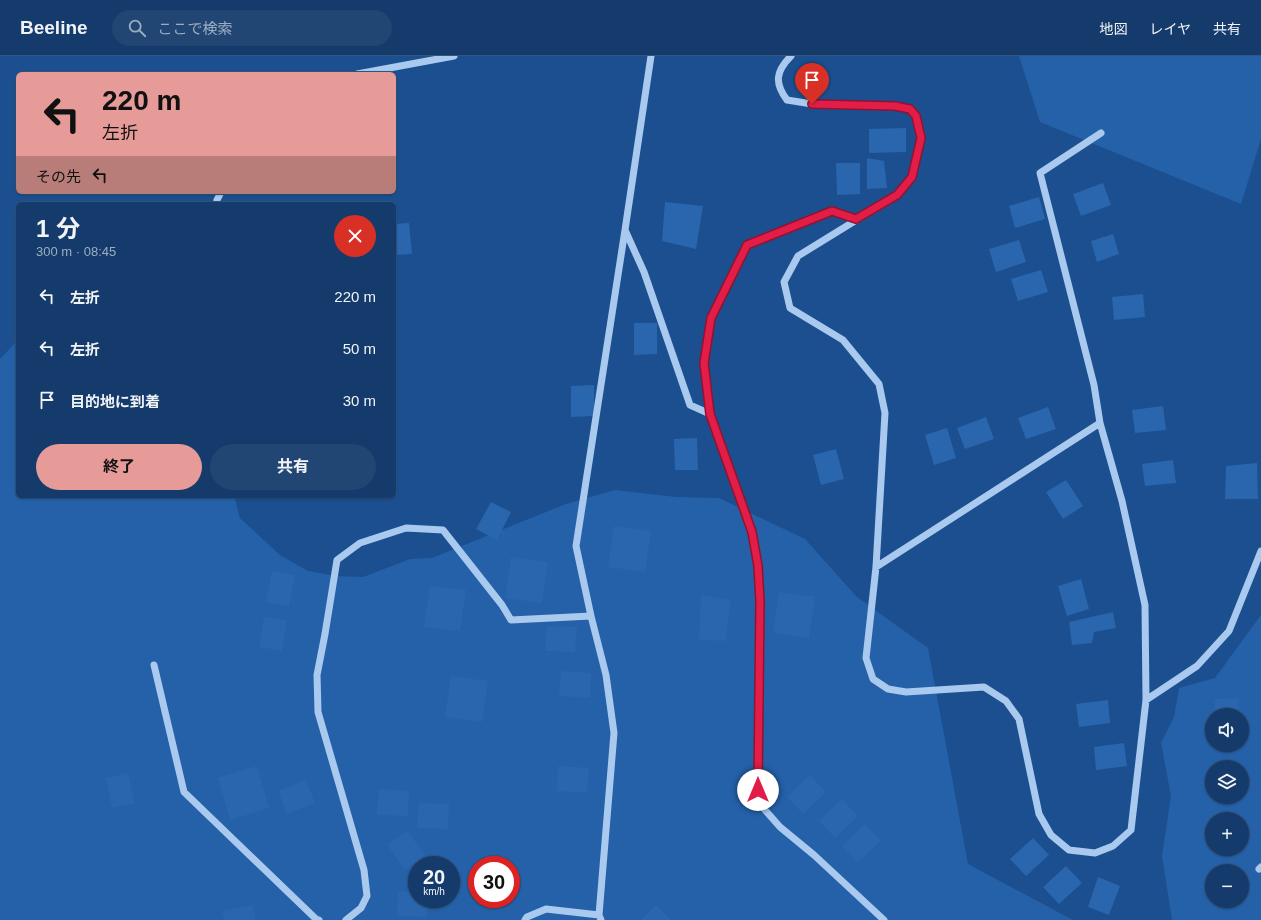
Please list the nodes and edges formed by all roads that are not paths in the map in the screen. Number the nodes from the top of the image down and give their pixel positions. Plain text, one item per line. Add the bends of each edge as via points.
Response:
1 (454, 56) edge
2 (652, 56) edge
3 (790, 56) edge
4 (369, 72) edge
5 (1101, 133) dead end
6 (220, 194) edge
7 (217, 200) dead end
8 (856, 219) junction
9 (625, 230) junction
10 (710, 414) junction
11 (1100, 423) junction
12 (1261, 551) edge
13 (876, 567) junction
14 (592, 616) junction
15 (154, 665) dead end
16 (1146, 700) junction
17 (600, 918) edge
18 (319, 920) edge
19 (346, 920) edge
20 (525, 920) edge
21 (884, 920) edge

1 - 4 street
2 - 9 street
3 - 8 street via 778,77 780,90 787,100 812,104 895,106 910,109 916,116 921,138 912,177 897,195
5 - 11 street via 1040,173 1094,385
6 - 7 street
8 - 10 street via 832,211 747,245 711,318 704,363
8 - 13 street via 798,256 784,282 790,308 843,340 879,384 885,413
9 - 10 street via 644,272 690,405
9 - 14 street via 576,546
10 - 21 street via 752,532 758,566 758,790 765,810 780,827
11 - 13 street
11 - 16 street via 1122,500 1145,605
12 - 16 street via 1229,631 1197,666
13 - 16 street via 866,658 873,679 888,689 906,692 984,687 1006,701 1019,719 1039,814 1051,835 1069,850 1095,853 1114,846 1131,830
14 - 17 street via 606,675 614,733
14 - 19 street via 511,620 443,530 406,528 360,543 338,560 317,676 318,712 364,870 367,896 361,908
15 - 18 street via 184,792
17 - 20 street via 546,909

